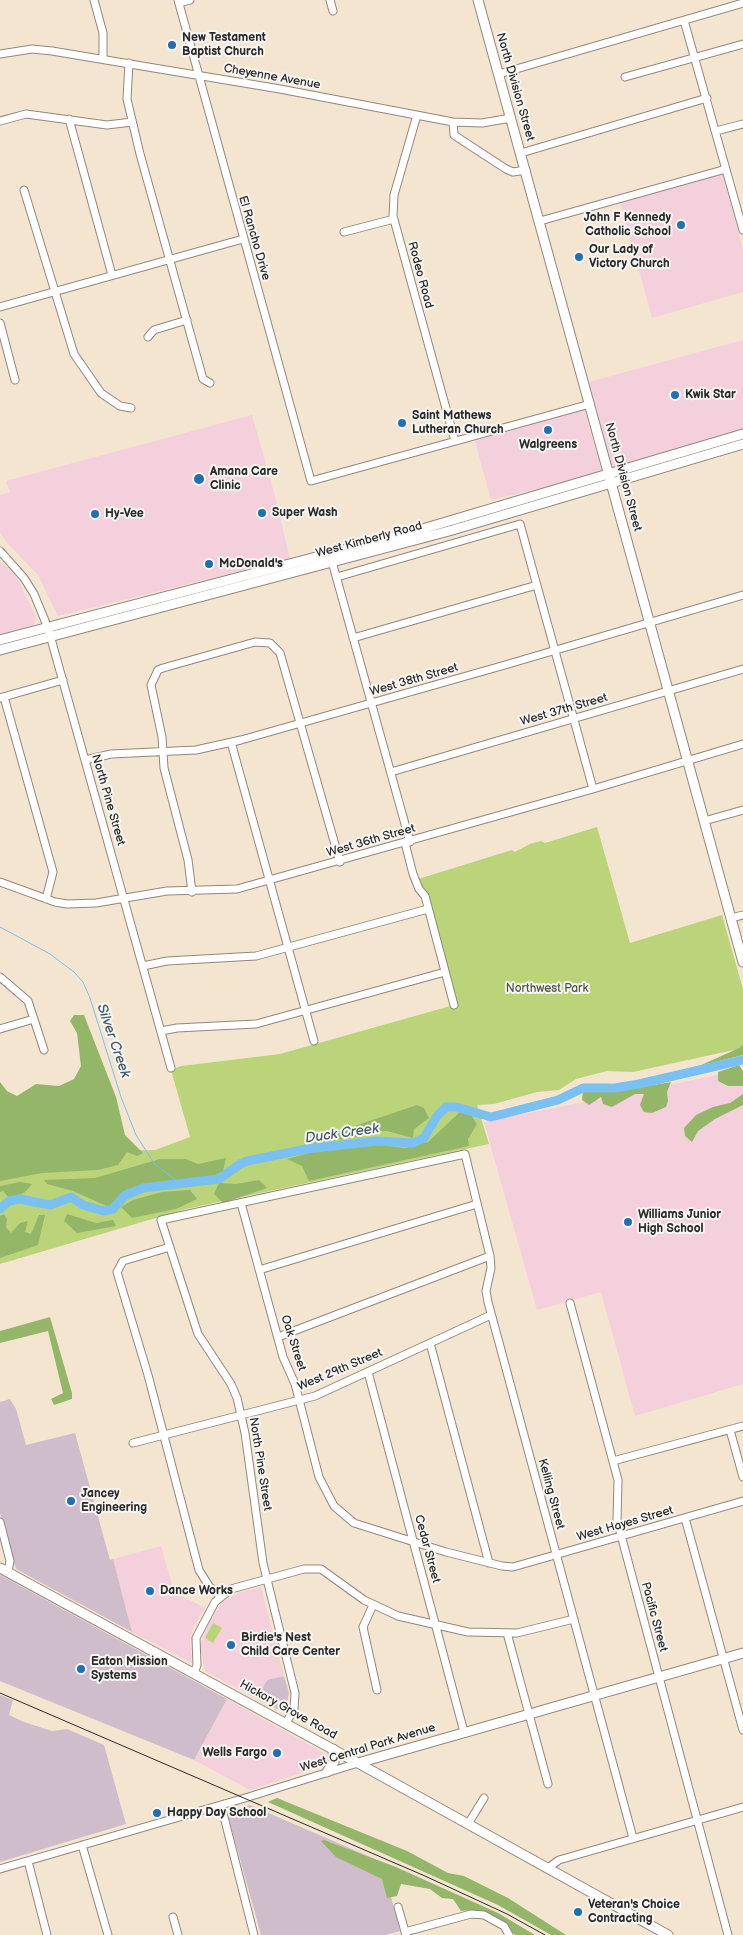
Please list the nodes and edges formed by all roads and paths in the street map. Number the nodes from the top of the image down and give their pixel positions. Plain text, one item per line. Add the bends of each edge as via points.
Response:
1 (94, 0) edge
2 (190, 0) edge
3 (330, 0) edge
4 (478, 0) edge
5 (179, 2) edge
6 (743, 3) edge
7 (333, 11) dead end
8 (685, 24) dead end
9 (743, 44) edge
10 (0, 54) edge
11 (695, 57) junction
12 (103, 59) junction
13 (129, 63) junction
14 (499, 74) junction
15 (198, 75) junction
16 (625, 77) dead end
17 (707, 98) junction
18 (417, 115) junction
19 (511, 118) junction
20 (69, 119) junction
21 (0, 121) edge
22 (132, 122) junction
23 (453, 122) junction
24 (743, 124) edge
25 (716, 131) junction
26 (521, 153) junction
27 (726, 169) junction
28 (526, 170) junction
29 (24, 190) dead end
30 (743, 194) edge
31 (734, 197) junction
32 (394, 219) junction
33 (540, 221) junction
34 (743, 230) edge
35 (344, 232) dead end
36 (243, 239) junction
37 (169, 259) junction
38 (112, 275) junction
39 (54, 291) junction
40 (0, 308) edge
41 (186, 320) junction
42 (0, 323) edge
43 (148, 337) dead end
44 (15, 380) dead end
45 (210, 383) dead end
46 (590, 404) junction
47 (131, 408) dead end
48 (743, 434) edge
49 (455, 441) junction
50 (743, 444) edge
51 (610, 478) junction
52 (0, 551) edge
53 (330, 553) junction
54 (333, 563) junction
55 (337, 577) junction
56 (537, 585) junction
57 (743, 595) edge
58 (650, 621) junction
59 (49, 632) junction
60 (352, 638) junction
61 (0, 640) edge
62 (0, 650) edge
63 (555, 650) junction
64 (743, 669) edge
65 (63, 680) junction
66 (669, 691) junction
67 (2, 698) edge
68 (372, 703) junction
69 (574, 719) junction
70 (302, 723) junction
71 (232, 742) junction
72 (743, 744) edge
73 (164, 752) junction
74 (85, 760) junction
75 (688, 761) junction
76 (391, 772) junction
77 (593, 789) junction
78 (743, 810) edge
79 (704, 821) junction
80 (407, 843) junction
81 (340, 862) junction
82 (270, 881) junction
83 (0, 882) edge
84 (192, 892) junction
85 (124, 898) junction
86 (46, 899) junction
87 (428, 909) junction
88 (743, 914) edge
89 (731, 918) junction
90 (289, 948) junction
91 (743, 962) edge
92 (143, 966) junction
93 (445, 972) junction
94 (0, 977) edge
95 (454, 1005) dead end
96 (306, 1011) junction
97 (34, 1019) junction
98 (0, 1029) edge
99 (161, 1031) junction
100 (314, 1041) dead end
101 (44, 1050) dead end
102 (171, 1068) dead end
103 (241, 1203) junction
104 (477, 1204) junction
105 (170, 1247) junction
106 (490, 1256) junction
107 (259, 1270) junction
108 (570, 1303) dead end
109 (491, 1314) junction
110 (278, 1337) junction
111 (430, 1343) junction
112 (368, 1372) junction
113 (300, 1400) junction
114 (241, 1415) junction
115 (743, 1426) edge
116 (730, 1430) junction
117 (163, 1435) junction
118 (133, 1443) dead end
119 (613, 1461) junction
120 (743, 1477) edge
121 (743, 1501) edge
122 (685, 1518) junction
123 (0, 1522) edge
124 (368, 1528) joint
125 (621, 1536) junction
126 (413, 1542) junction
127 (556, 1555) junction
128 (489, 1563) junction
129 (4, 1570) edge
130 (266, 1579) junction
131 (220, 1597) junction
132 (373, 1605) junction
133 (574, 1619) junction
134 (436, 1625) junction
135 (507, 1633) junction
136 (743, 1652) edge
137 (723, 1658) junction
138 (194, 1673) junction
139 (659, 1677) junction
140 (377, 1690) dead end
141 (594, 1695) junction
142 (528, 1714) junction
143 (286, 1723) junction
144 (743, 1730) edge
145 (464, 1732) junction
146 (332, 1748) junction
147 (388, 1755) junction
148 (358, 1762) junction
149 (327, 1772) junction
150 (384, 1777) junction
151 (548, 1784) dead end
152 (484, 1798) dead end
153 (221, 1805) junction
154 (743, 1807) edge
155 (697, 1820) junction
156 (468, 1824) junction
157 (633, 1838) junction
158 (82, 1845) junction
159 (28, 1861) junction
160 (548, 1868) junction
161 (0, 1869) edge
162 (398, 1907) dead end
163 (173, 1917) dead end
164 (405, 1933) edge
165 (47, 1935) edge
166 (108, 1935) edge
167 (178, 1935) edge
168 (254, 1935) edge
169 (509, 1935) edge
170 (668, 1935) edge
171 (728, 1935) edge

1 - 12 street via 103,33
2 - 5 street
3 - 7 street
4 - 14 main road, North Division Street
5 - 15 street, El Rancho Drive
6 - 14 street
8 - 11 street
9 - 11 street
10 - 12 street, Cheyenne Avenue via 32,49
11 - 16 street
11 - 17 street
12 - 13 street, Cheyenne Avenue
13 - 15 street, Cheyenne Avenue
13 - 22 street via 126,90
14 - 19 main road, North Division Street
15 - 18 street, Cheyenne Avenue
15 - 36 street, El Rancho Drive
17 - 25 street
17 - 26 street
18 - 23 street, Cheyenne Avenue
18 - 32 street, Rodeo Road via 394,195
19 - 23 street, Cheyenne Avenue via 476,124
19 - 26 main road, North Division Street
20 - 21 street via 26,114
20 - 22 street via 107,126
20 - 38 street
22 - 37 street
23 - 28 street via 454,135 460,139 506,169
24 - 25 street
25 - 27 street
26 - 28 main road, North Division Street
27 - 31 street
27 - 33 street
28 - 33 main road, North Division Street
29 - 39 street
30 - 31 street
31 - 34 street
32 - 35 street
32 - 49 street, Rodeo Road
33 - 46 main road, North Division Street
36 - 37 street
36 - 49 street, El Rancho Drive via 311,481
37 - 38 street
37 - 41 street
38 - 39 street
39 - 40 street
39 - 47 street via 68,341 87,374 101,392 120,406
41 - 43 street via 154,330
41 - 45 street via 203,379
42 - 44 street
46 - 49 street
46 - 51 main road, North Division Street
48 - 51 main road, West Kimberly Road
50 - 51 main road, West Kimberly Road
51 - 53 main road, West Kimberly Road
51 - 54 main road, West Kimberly Road
51 - 58 main road, North Division Street
52 - 59 street, North Pine Street via 24,578
53 - 54 street
53 - 59 main road, West Kimberly Road
54 - 55 street
54 - 59 main road, West Kimberly Road via 207,597
55 - 56 street, West Kimberly Road via 520,524
55 - 60 street
56 - 60 street
56 - 63 street
57 - 58 street, West 38th Street
58 - 63 street, West 38th Street
58 - 66 main road, North Division Street
59 - 61 main road, West Kimberly Road
59 - 62 main road, West Kimberly Road
59 - 65 street, North Pine Street
60 - 68 street
63 - 68 street, West 38th Street
63 - 69 street
64 - 66 street, West 37th Street
65 - 67 street
65 - 74 street, North Pine Street
66 - 69 street, West 37th Street
66 - 75 main road, North Division Street
67 - 86 street via 53,872
68 - 70 street, West 38th Street
68 - 76 street
69 - 76 street, West 37th Street
69 - 77 street
70 - 71 street, West 38th Street
70 - 73 street via 280,653 270,643 255,642 158,670 151,692
70 - 81 street
71 - 73 street, West 38th Street via 196,750
71 - 82 street
72 - 75 street, West 36th Street
73 - 74 street, West 38th Street via 111,754
73 - 84 street via 164,768 188,860
74 - 85 street, North Pine Street
75 - 77 street, West 36th Street
75 - 79 main road, North Division Street
76 - 80 street
77 - 80 street, West 36th Street
78 - 79 street
79 - 89 main road, North Division Street
80 - 81 street, West 36th Street
80 - 87 street via 413,874
81 - 82 street, West 36th Street
82 - 84 street, West 36th Street via 237,889
82 - 90 street
83 - 86 street, West 36th Street
84 - 85 street, West 36th Street via 167,891
85 - 86 street, West 36th Street via 67,904
85 - 92 street, North Pine Street
87 - 90 street
87 - 93 street
88 - 89 street
89 - 91 main road, North Division Street
90 - 92 street via 250,957
90 - 96 street
92 - 99 street, North Pine Street
93 - 95 street
93 - 96 street
94 - 97 street via 28,1001
96 - 99 street via 256,1024
96 - 100 street
97 - 98 street
97 - 101 street
99 - 102 street, North Pine Street
103 - 104 street, Kelling Street via 465,1154
103 - 105 street, North Pine Street via 161,1220
103 - 107 street, Oak Street
104 - 106 street, Kelling Street
104 - 107 street
105 - 114 street, North Pine Street via 198,1334 231,1384
105 - 117 street via 120,1264 117,1272
106 - 109 street, Kelling Street via 486,1291
106 - 110 street
107 - 110 street, Oak Street
108 - 119 street, Pacific Street
109 - 111 street, West 29th Street
109 - 127 street, Kelling Street
110 - 113 street, Oak Street
111 - 112 street, West 29th Street
111 - 128 street
112 - 113 street, West 29th Street
112 - 126 street, Cedar Street
113 - 114 street, West 29th Street
113 - 124 street, Oak Street via 319,1477 327,1495 341,1513
114 - 117 street, West 29th Street
114 - 130 street, North Pine Street
115 - 116 street
116 - 119 street
116 - 120 street
117 - 118 street, West 29th Street
117 - 131 street via 199,1570
119 - 125 street, Pacific Street via 618,1480 617,1520
121 - 122 street, West Hayes Street
122 - 125 street, West Hayes Street
122 - 137 street
123 - 129 street via 10,1561
124 - 126 street, West Hayes Street
125 - 127 street, West Hayes Street
125 - 139 street, Pacific Street
126 - 128 street, West Hayes Street
126 - 134 street, Cedar Street
127 - 128 street, West Hayes Street via 513,1567
127 - 133 street, Kelling Street
129 - 138 main road, Hickory Grove Road
130 - 131 street via 231,1589
130 - 132 street via 304,1569 321,1569
130 - 143 street, North Pine Street via 295,1693 294,1709
131 - 138 street via 207,1613 196,1638 197,1665
132 - 134 street via 398,1616
132 - 140 street via 363,1628
133 - 135 street
133 - 141 street, Kelling Street
134 - 135 street via 468,1632
134 - 145 street, Cedar Street
135 - 142 street
136 - 137 main road, West Central Park Avenue
137 - 139 main road, West Central Park Avenue
137 - 144 street
138 - 143 main road, Hickory Grove Road
139 - 141 main road, West Central Park Avenue
139 - 155 street, Pacific Street
141 - 142 main road, West Central Park Avenue
141 - 157 street, Kelling Street
142 - 145 main road, West Central Park Avenue
142 - 151 street
143 - 146 main road, Hickory Grove Road
145 - 147 main road, West Central Park Avenue
146 - 148 main road, Hickory Grove Road
146 - 149 main road via 334,1762
147 - 148 main road, West Central Park Avenue
147 - 150 main road via 381,1763
148 - 149 street, West Central Park Avenue
148 - 150 main road, Hickory Grove Road
149 - 153 street, West Central Park Avenue
150 - 156 main road, Hickory Grove Road
152 - 156 street
153 - 158 street, West Central Park Avenue
153 - 168 street
154 - 155 street
155 - 157 street
155 - 171 street, Pacific Street
156 - 160 main road, Hickory Grove Road
157 - 160 street via 559,1860
158 - 159 street, West Central Park Avenue
158 - 166 street
159 - 161 street, West Central Park Avenue
159 - 165 street
160 - 170 main road, Hickory Grove Road
162 - 164 street
163 - 167 street
164 - 169 street via 471,1914 484,1915 504,1926

